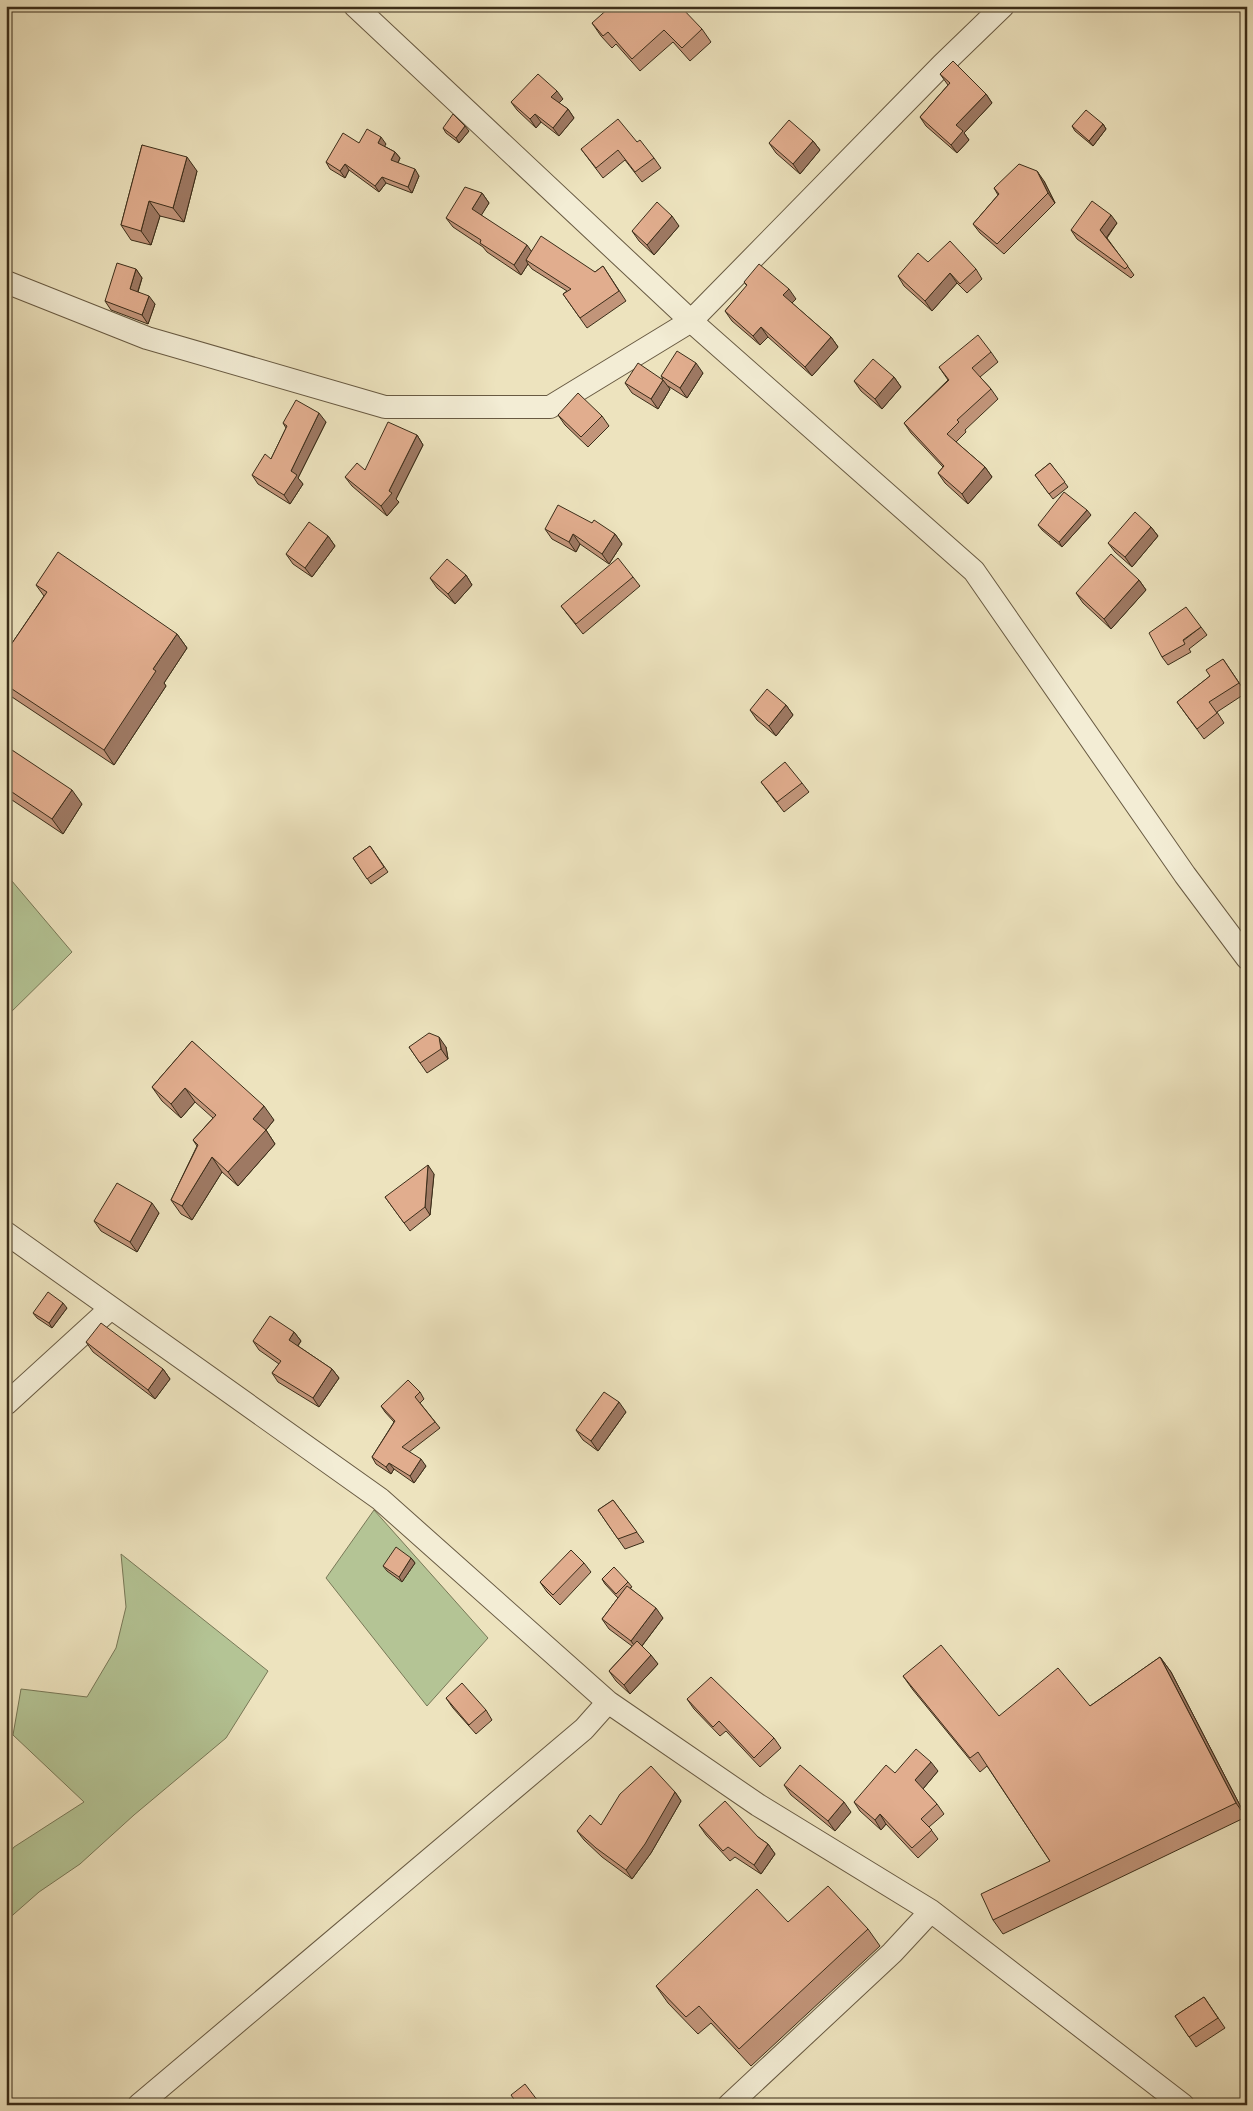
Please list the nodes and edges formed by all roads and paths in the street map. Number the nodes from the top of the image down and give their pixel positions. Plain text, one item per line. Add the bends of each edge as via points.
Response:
1 (355, 6) edge
2 (1003, 6) edge
3 (6, 282) edge
4 (691, 320) junction
5 (1247, 958) edge
6 (6, 1233) edge
7 (111, 1308) junction
8 (6, 1404) edge
9 (608, 1702) junction
10 (931, 1911) junction
11 (139, 2105) edge
12 (730, 2105) edge
13 (1183, 2105) edge

1 - 4 street
2 - 4 street
3 - 4 street via 147,338 385,407 550,407
4 - 5 street via 974,571 1185,875
6 - 7 street
7 - 8 street
7 - 9 street via 380,1499
9 - 10 street via 758,1805
9 - 11 street via 584,1729
10 - 12 street via 892,1953
10 - 13 street

